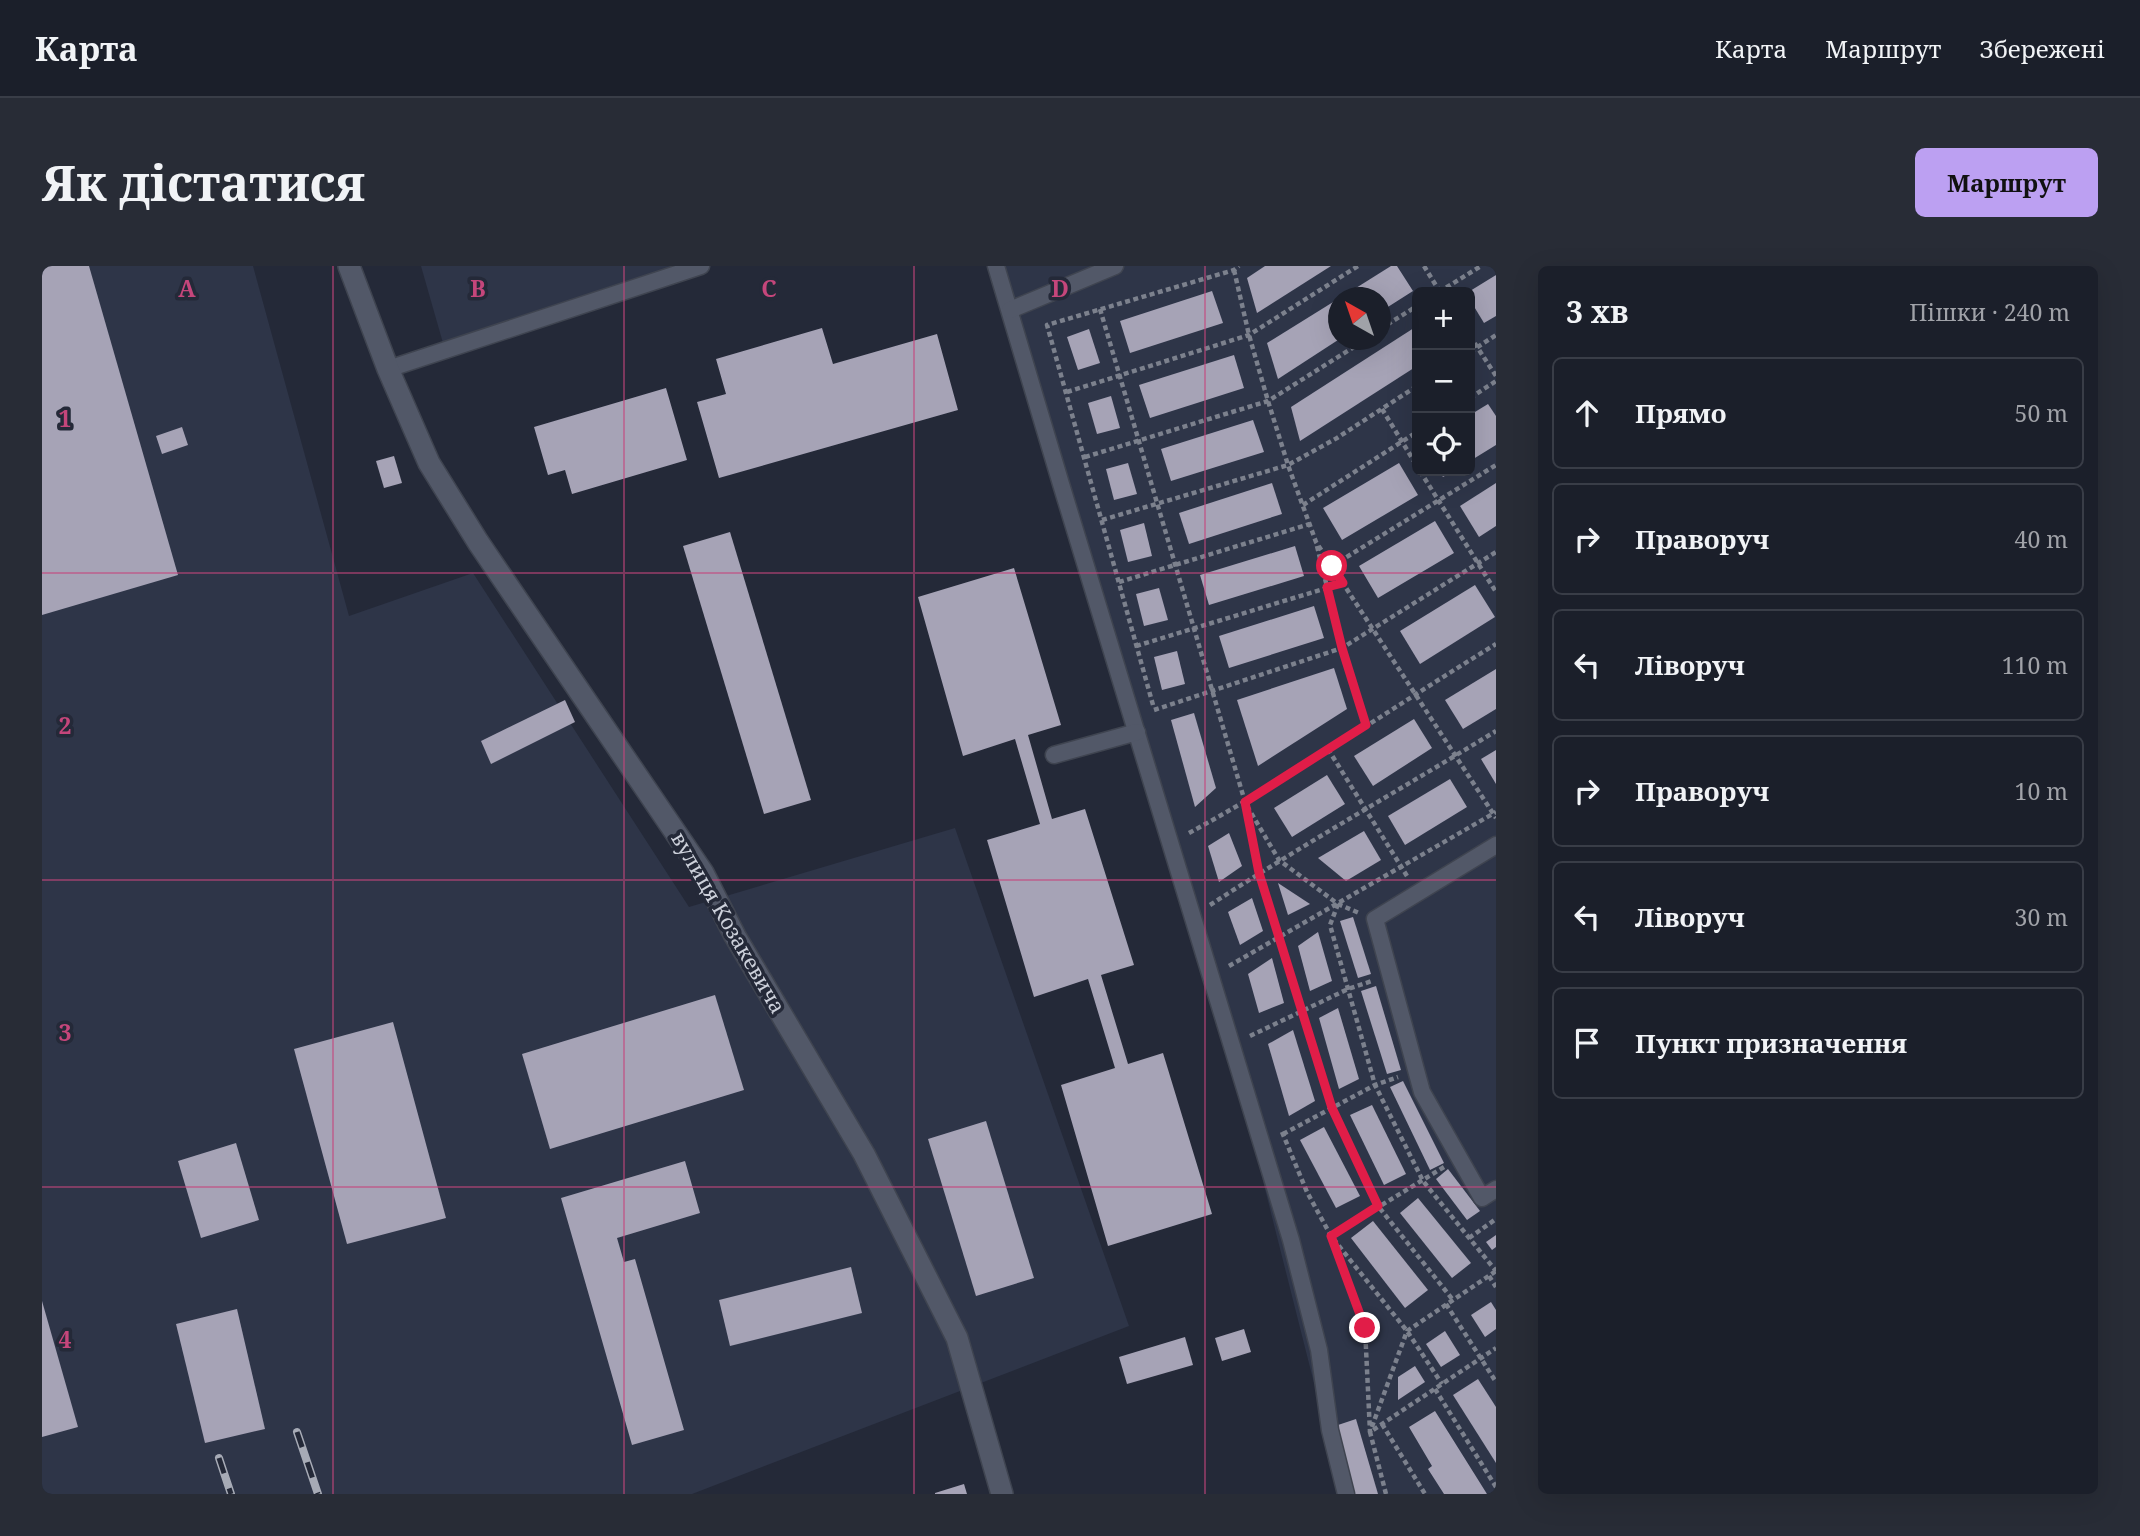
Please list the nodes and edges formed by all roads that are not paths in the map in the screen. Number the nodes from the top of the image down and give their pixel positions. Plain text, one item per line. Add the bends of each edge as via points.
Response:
1 (349, 266) edge
2 (701, 266) edge
3 (996, 266) edge
4 (1115, 266) edge
5 (1010, 310) junction
6 (388, 369) junction
7 (1137, 732) junction
8 (1054, 755) dead end
9 (1496, 845) edge
10 (1496, 1189) edge
11 (1002, 1494) edge
12 (1346, 1494) edge

1 - 6 street, вулиця Козакевича
2 - 6 lane
3 - 5 lane
4 - 5 lane
5 - 7 lane
6 - 11 street, вулиця Козакевича via 429,463 703,873 735,936 864,1154 957,1338
7 - 8 lane
7 - 12 lane via 1291,1240 1319,1350 1334,1452
9 - 10 lane via 1375,919 1422,1092 1482,1198

